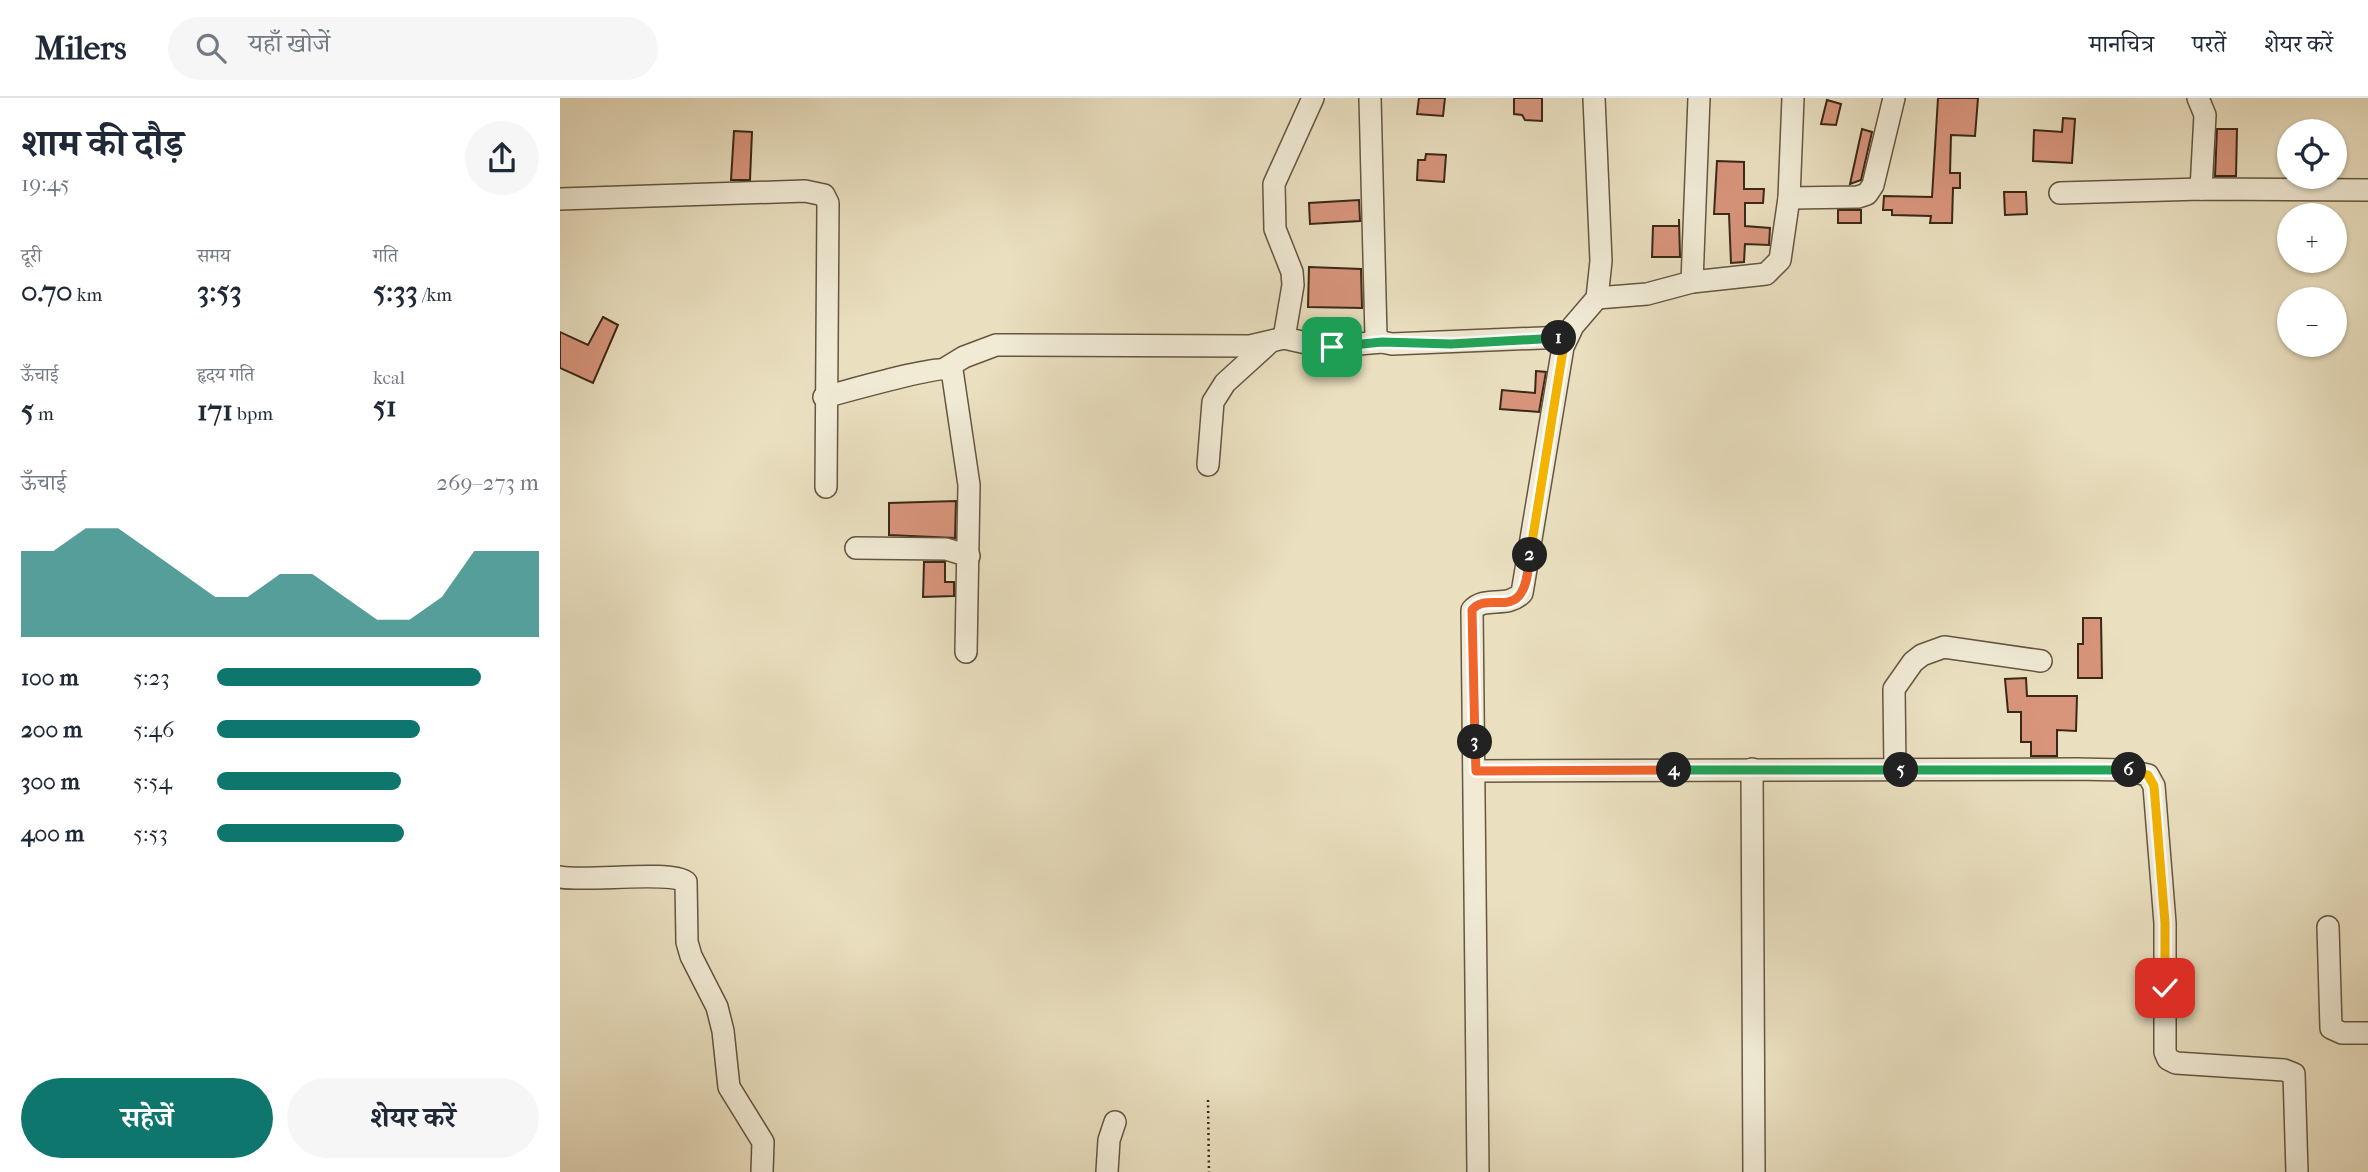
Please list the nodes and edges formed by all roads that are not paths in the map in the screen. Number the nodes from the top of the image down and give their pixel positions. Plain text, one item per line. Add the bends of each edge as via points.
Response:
1 (1313, 98) edge
2 (1370, 98) edge
3 (1594, 98) edge
4 (1699, 98) edge
5 (1793, 98) edge
6 (1895, 98) edge
7 (2198, 98) edge
8 (2201, 189) junction
9 (2368, 190) edge
10 (2060, 193) dead end
11 (1789, 198) junction
12 (560, 199) edge
13 (1692, 282) junction
14 (1597, 298) junction
15 (1565, 338) junction
16 (1277, 340) junction
17 (1382, 342) junction
18 (946, 368) junction
19 (824, 397) junction
20 (1208, 465) dead end
21 (826, 487) dead end
22 (856, 548) dead end
23 (969, 556) junction
24 (966, 652) dead end
25 (2041, 661) dead end
26 (1752, 769) junction
27 (1895, 770) junction
28 (1476, 771) junction
29 (560, 877) edge
30 (2328, 927) dead end
31 (2368, 1033) edge
32 (1115, 1122) dead end
33 (762, 1172) edge
34 (1107, 1172) edge
35 (1478, 1172) edge
36 (1754, 1172) edge
37 (2297, 1172) edge

1 - 16 street via 1274,184 1275,229 1293,285
2 - 17 street via 1373,328
3 - 14 street via 1601,261
4 - 13 street
5 - 11 street
6 - 11 street via 1867,194
7 - 8 street via 2204,115
8 - 9 street
8 - 10 street
11 - 13 street via 1775,268 1766,274
12 - 19 street via 806,191 824,195 828,203
13 - 14 street via 1664,292
14 - 15 street
15 - 17 street via 1451,344
15 - 28 street via 1522,593 1511,602 1482,603 1472,610
16 - 17 street via 1324,347
16 - 18 street via 1250,345 996,345
16 - 20 street via 1225,383 1213,402
18 - 19 street
18 - 23 street via 954,376 969,485
19 - 21 street
22 - 23 street via 946,549
23 - 24 street
25 - 27 street via 1944,647 1922,655 1894,690
26 - 27 street
26 - 28 street
26 - 36 street
27 - 37 street via 2124,770 2152,778 2165,923 2165,1052 2176,1063 2294,1074
28 - 35 street
29 - 33 street via 669,876 686,882 687,942 717,1007 729,1087 763,1142
30 - 31 street via 2331,1028
32 - 34 street

